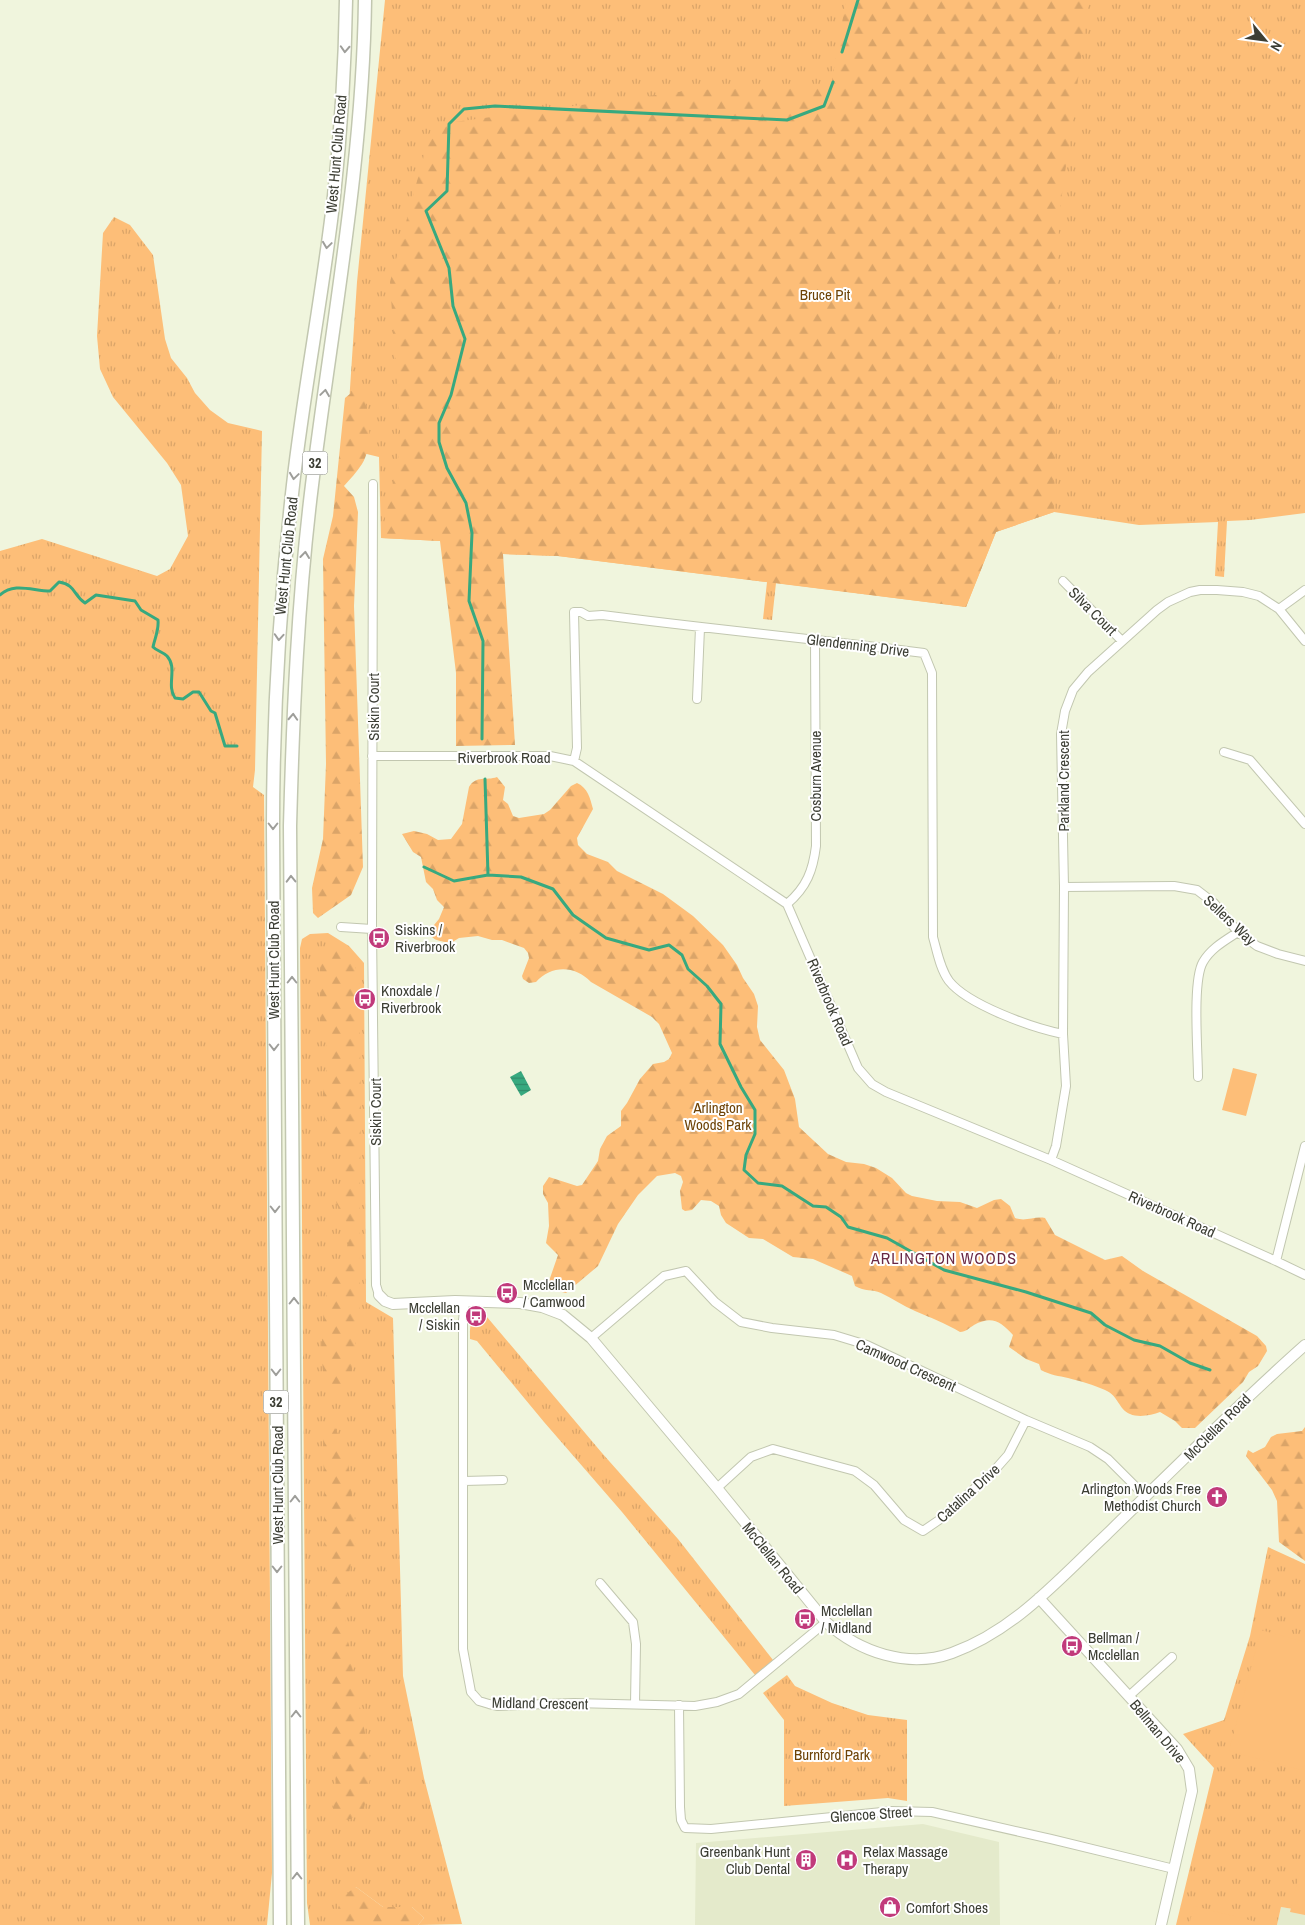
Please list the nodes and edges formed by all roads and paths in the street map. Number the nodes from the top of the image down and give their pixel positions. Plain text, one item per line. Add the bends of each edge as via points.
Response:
1 (346, 0) edge
2 (365, 0) edge
3 (373, 484) dead end
4 (1063, 581) dead end
5 (1305, 590) edge
6 (1279, 609) junction
7 (700, 628) junction
8 (815, 639) junction
9 (1122, 641) junction
10 (1305, 641) edge
11 (697, 699) dead end
12 (1224, 752) dead end
13 (372, 756) junction
14 (574, 761) junction
15 (1305, 824) edge
16 (1064, 887) junction
17 (788, 904) junction
18 (341, 927) dead end
19 (372, 929) junction
20 (1238, 932) junction
21 (1305, 961) edge
22 (1063, 1034) junction
23 (1198, 1077) dead end
24 (1305, 1146) edge
25 (1051, 1160) junction
26 (1276, 1260) junction
27 (1305, 1276) edge
28 (378, 1295) joint
29 (465, 1302) junction
30 (591, 1338) junction
31 (1305, 1345) edge
32 (1026, 1420) junction
33 (504, 1480) dead end
34 (464, 1481) junction
35 (717, 1488) junction
36 (1146, 1497) junction
37 (600, 1583) dead end
38 (1039, 1598) junction
39 (826, 1622) junction
40 (1172, 1657) dead end
41 (1129, 1696) junction
42 (635, 1704) junction
43 (679, 1705) junction
44 (1174, 1870) junction
45 (280, 1925) edge
46 (298, 1925) edge
47 (1161, 1925) edge

1 -> 45 main road, West Hunt Club Road / 32 via 334,195 293,485 280,619 274,739
46 -> 2 main road, West Hunt Club Road / 32 via 292,739 300,605 312,487 355,160
3 - 13 street, Siskin Court
4 - 9 street, Silva Court
5 - 6 street
6 - 9 street, Parkland Crescent via 1259,596 1243,592 1190,592 1168,602
6 - 10 street, Parkland Crescent
7 - 8 street, Glendenning Drive
7 - 11 street
7 - 14 street, Glendenning Drive via 574,612 577,748
8 - 17 street, Cosburn Avenue via 816,846 813,868 798,895
8 - 22 street, Glendenning Drive via 924,654 932,673 933,937 939,959 957,990 976,1002 1040,1029
9 - 16 street, Parkland Crescent via 1073,690 1064,711 1061,734
12 - 15 street via 1250,760
13 - 14 street, Riverbrook Road via 550,756
13 - 19 street, Siskin Court
14 - 17 street, Riverbrook Road
16 - 20 street, Sellers Way via 1174,886 1197,890 1214,903
16 - 22 street, Parkland Crescent
17 - 25 street, Riverbrook Road via 858,1068 872,1084
18 - 19 street
19 - 28 street, Siskin Court
20 - 21 street, Sellers Way via 1257,946
20 - 23 street via 1218,945 1203,962 1197,984
22 - 25 street, Parkland Crescent via 1066,1086
24 - 26 street
25 - 26 street, Riverbrook Road
26 - 27 street, Riverbrook Road
28 - 29 street, McClellan Road via 394,1304
29 - 30 street, McClellan Road via 520,1303 542,1307 563,1316
29 - 34 street, Midland Crescent
30 - 32 street, Camwood Crescent via 664,1276 686,1271 715,1302 741,1322 834,1335 867,1345
30 - 35 street, McClellan Road
31 - 36 street, McClellan Road
32 - 35 street, Catalina Drive via 1008,1455 993,1472 923,1531 904,1520 874,1485 855,1471 773,1449 751,1457
32 - 36 street, Camwood Crescent via 1090,1447 1108,1459
33 - 34 street
34 - 42 street, Midland Crescent via 463,1649 471,1692 479,1701 498,1706
35 - 39 street, McClellan Road
36 - 38 street, McClellan Road
37 - 42 street via 633,1622
38 - 39 street, McClellan Road via 993,1634 952,1654 928,1658 883,1655 842,1636
38 - 41 street, Bellman Drive
39 - 43 street, Midland Crescent via 739,1694 717,1702
40 - 41 street
41 - 44 street, Bellman Drive via 1177,1749 1190,1769 1192,1791
42 - 43 street, Midland Crescent
43 - 44 street, Glencoe Street via 680,1806 685,1828 710,1829 892,1811 932,1812
44 - 47 street, Bellman Drive

